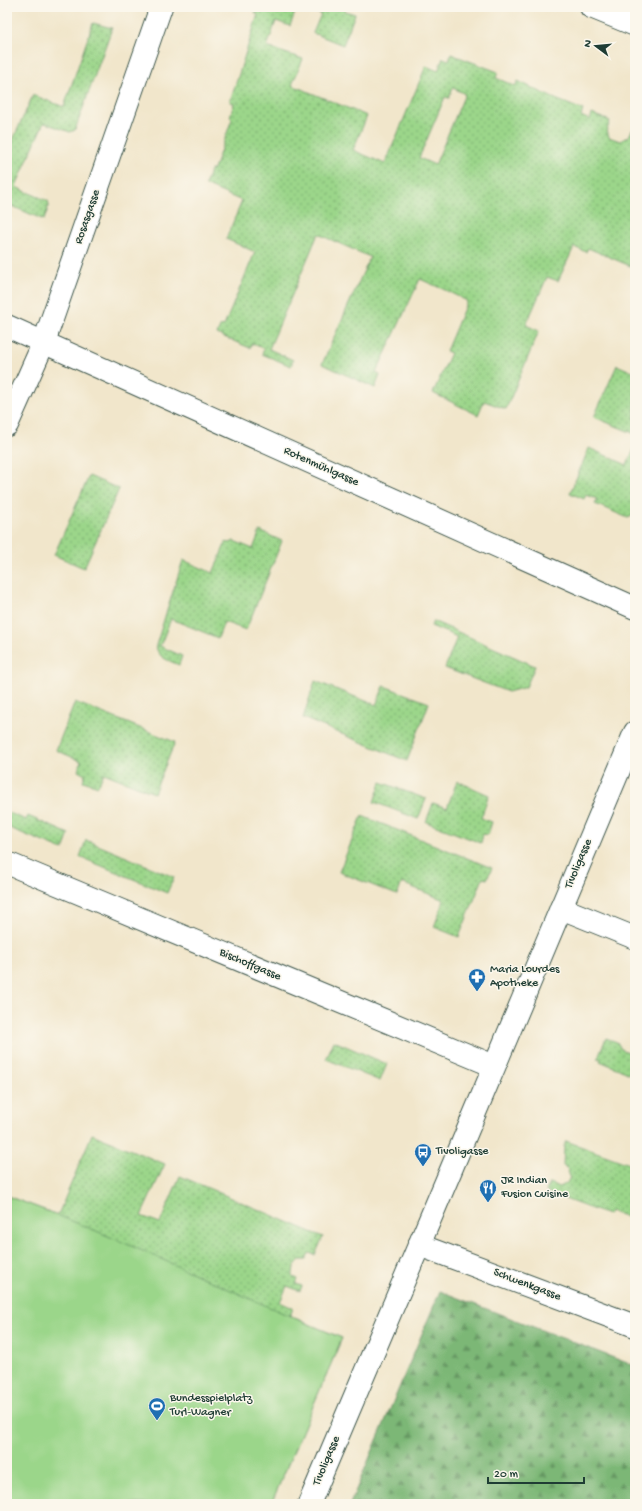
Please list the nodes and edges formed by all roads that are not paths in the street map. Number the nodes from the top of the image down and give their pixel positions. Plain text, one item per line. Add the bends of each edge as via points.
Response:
1 (161, 7) edge
2 (592, 7) edge
3 (635, 25) edge
4 (7, 326) edge
5 (44, 342) junction
6 (7, 425) edge
7 (635, 608) edge
8 (635, 732) edge
9 (7, 863) edge
10 (561, 908) junction
11 (635, 938) edge
12 (494, 1066) junction
13 (419, 1245) junction
14 (635, 1326) edge
15 (309, 1504) edge

1 - 5 street, Rosasgasse
2 - 3 street
4 - 5 street, Rotenmühlgasse
5 - 6 street, Rosasgasse
5 - 7 street, Rotenmühlgasse
8 - 10 street, Tivoligasse
9 - 12 street, Bischoffgasse
10 - 11 street
10 - 12 street, Tivoligasse
12 - 13 street, Tivoligasse
13 - 14 street, Schwenkgasse
13 - 15 street, Tivoligasse

